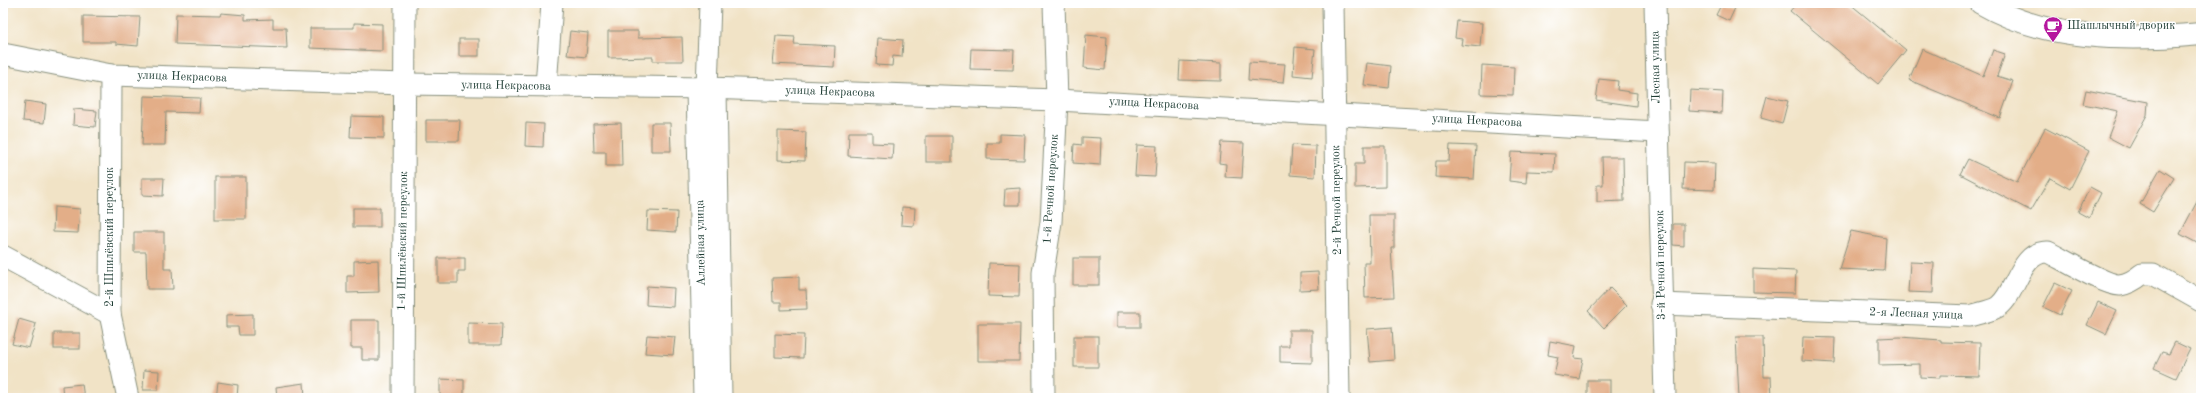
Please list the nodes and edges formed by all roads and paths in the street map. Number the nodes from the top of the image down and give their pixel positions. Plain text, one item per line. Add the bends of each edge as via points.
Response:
1 (405, 3) edge
2 (552, 3) edge
3 (710, 3) edge
4 (1054, 3) edge
5 (1333, 3) edge
6 (1655, 3) edge
7 (1981, 3) edge
8 (2201, 34) edge
9 (3, 54) edge
10 (111, 75) junction
11 (405, 84) junction
12 (546, 86) junction
13 (707, 89) junction
14 (1057, 100) junction
15 (1335, 113) junction
16 (1658, 132) junction
17 (3, 256) edge
18 (2201, 301) edge
19 (1661, 304) junction
20 (110, 314) junction
21 (128, 398) edge
22 (403, 398) edge
23 (704, 398) edge
24 (721, 398) edge
25 (1044, 398) edge
26 (1339, 398) edge
27 (1665, 398) edge

1 - 11 street, 1-й Шпилёвский переулок
2 - 12 street
3 - 13 street, Аллейная улица
4 - 14 street, 1-й Речной переулок
5 - 15 street, 2-й Речной переулок
6 - 16 street, Лесная улица
7 - 8 main road via 2028,22 2069,33 2154,39
9 - 10 street, улица Некрасова
10 - 11 street, улица Некрасова
10 - 20 street, 2-й Шпилёвский переулок
11 - 12 street, улица Некрасова
11 - 22 street, 1-й Шпилёвский переулок
12 - 13 street, улица Некрасова
13 - 14 street, улица Некрасова
13 - 23 street, Аллейная улица
13 - 24 street, Аллейная улица
14 - 15 street, улица Некрасова
14 - 25 street, 1-й Речной переулок via 1051,222 1043,273
15 - 16 street, улица Некрасова
15 - 26 street, 2-й Речной переулок
16 - 19 street, 3-й Речной переулок
17 - 20 street
18 - 19 street, 2-я Лесная улица via 2153,274 2142,274 2119,285 2107,282 2048,252 2043,252 2032,255 1999,306 1970,316
19 - 27 street, 3-й Речной переулок
20 - 21 street, 2-й Шпилёвский переулок

